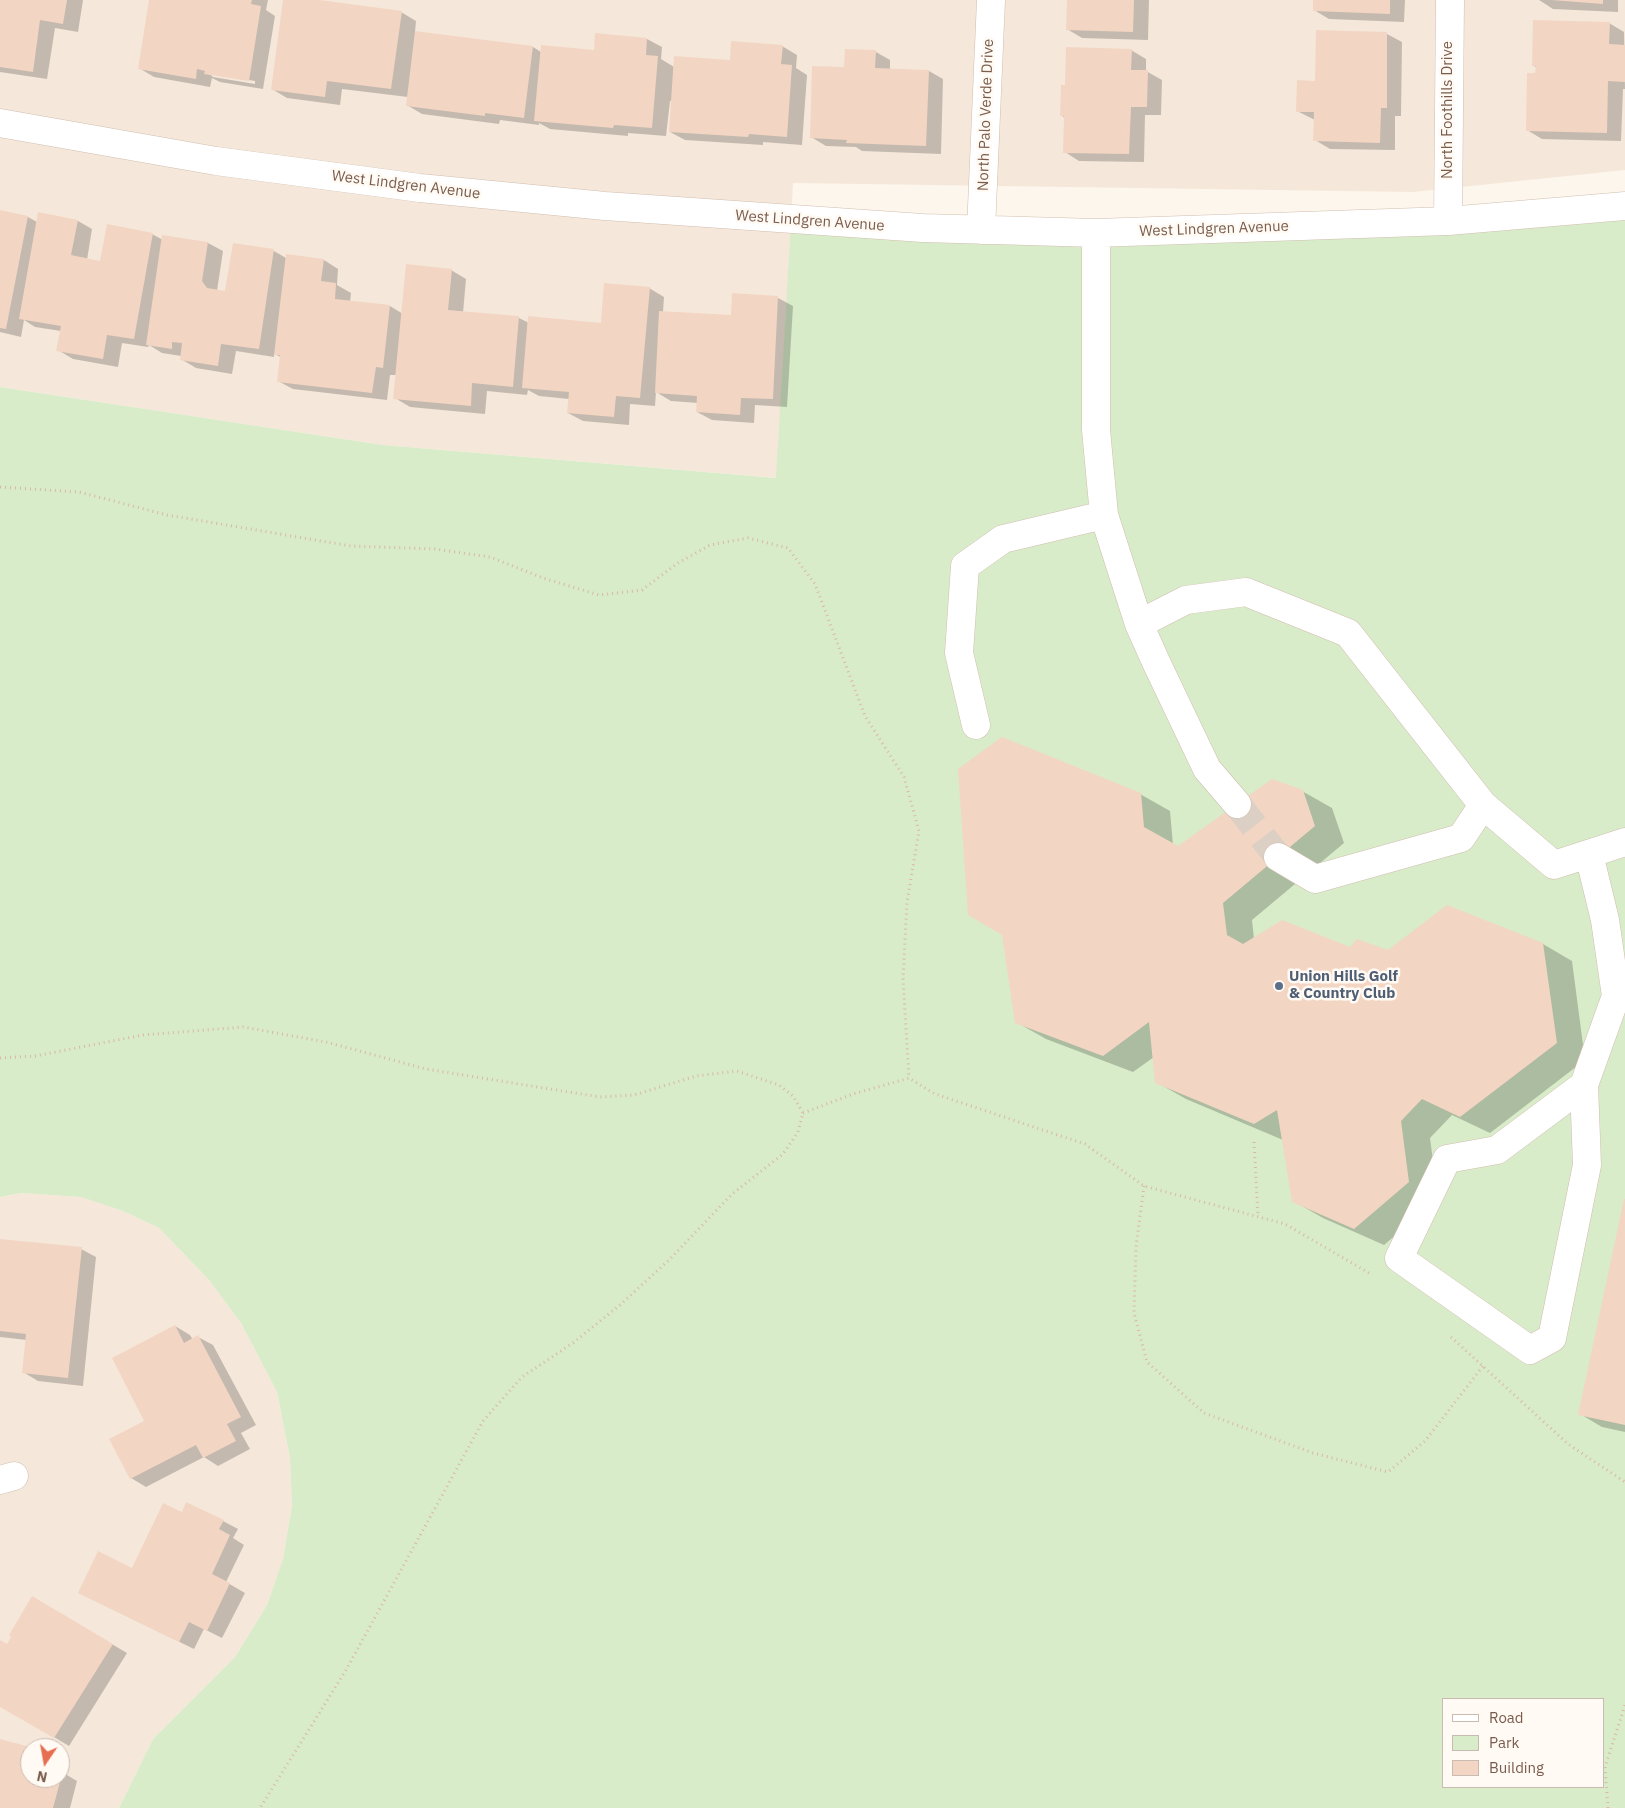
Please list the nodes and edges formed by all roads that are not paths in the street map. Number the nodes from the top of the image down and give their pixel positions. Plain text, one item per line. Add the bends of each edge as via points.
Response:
1 (991, 0) edge
2 (1450, 0) edge
3 (0, 123) edge
4 (1625, 206) edge
5 (1448, 221) junction
6 (981, 230) junction
7 (1096, 233) junction
8 (1104, 514) junction
9 (1139, 624) junction
10 (976, 725) dead end
11 (1237, 804) tunnel mouth
12 (1483, 805) junction
13 (1625, 842) edge
14 (1590, 854) junction
15 (1278, 857) tunnel mouth
16 (1584, 1084) junction

1 - 6 street, North Palo Verde Drive
2 - 5 street, North Foothills Drive
3 - 6 street, West Lindgren Avenue via 206,159 420,188 722,215
4 - 5 street, West Lindgren Avenue
5 - 7 street, West Lindgren Avenue
6 - 7 street, West Lindgren Avenue
7 - 8 street via 1096,430
8 - 9 street
8 - 10 street via 1002,539 965,566 959,653
9 - 11 street via 1207,769
9 - 12 street via 1186,600 1246,592 1348,633
12 - 14 street via 1554,865
12 - 15 street via 1460,838 1315,879
13 - 14 street
14 - 16 street via 1605,920 1616,996
16 - 16 street via 1587,1165 1552,1338 1530,1350 1399,1258 1447,1159 1497,1150

